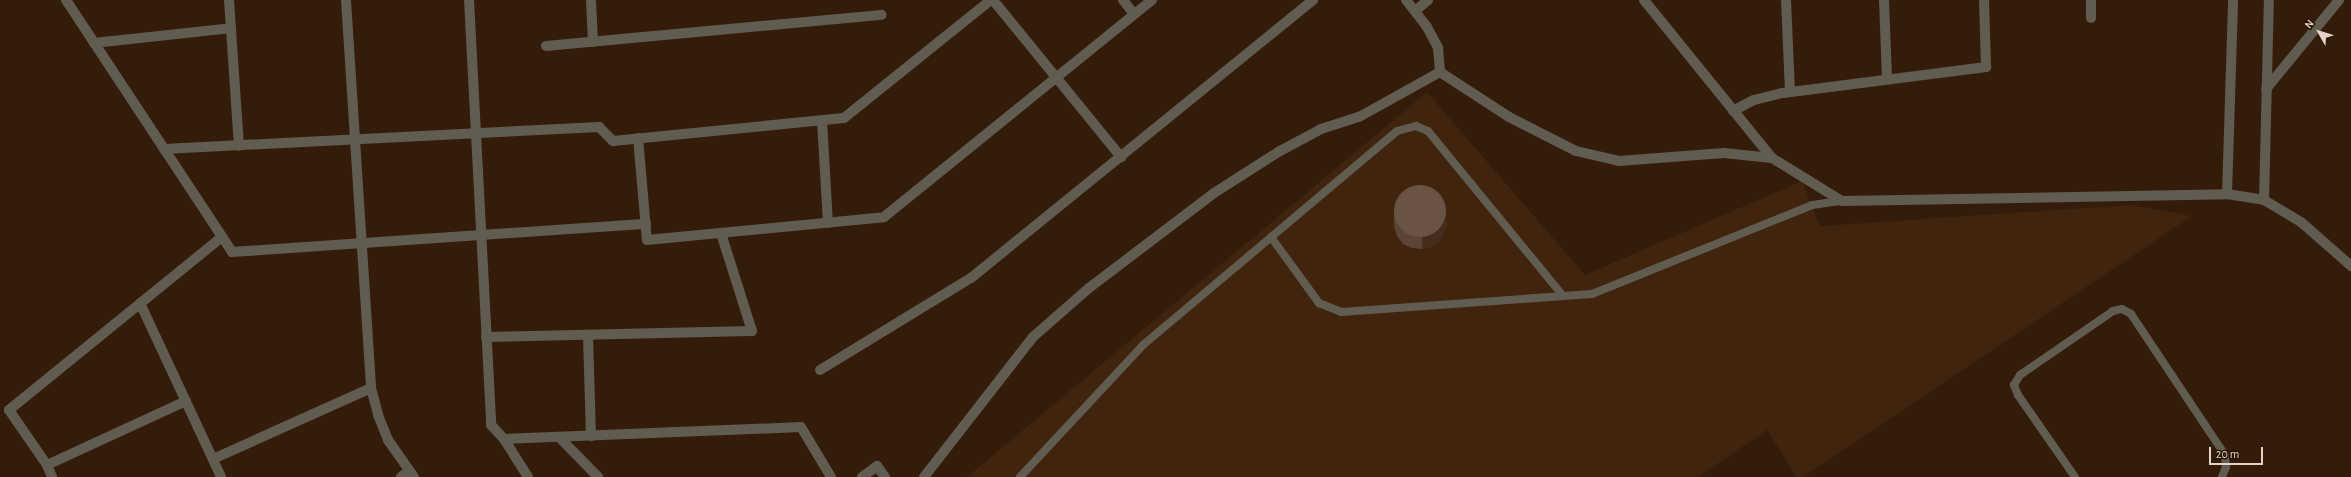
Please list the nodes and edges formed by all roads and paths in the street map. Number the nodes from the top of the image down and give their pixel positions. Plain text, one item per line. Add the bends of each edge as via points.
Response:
1 (66, 0) edge
2 (229, 0) edge
3 (346, 0) edge
4 (469, 0) edge
5 (591, 0) edge
6 (992, 0) edge
7 (1123, 0) edge
8 (1152, 0) edge
9 (1313, 0) edge
10 (1406, 0) edge
11 (1428, 0) edge
12 (1644, 0) edge
13 (1786, 0) edge
14 (1884, 0) edge
15 (1984, 0) edge
16 (2091, 0) edge
17 (2233, 0) edge
18 (2269, 0) edge
19 (2339, 0) edge
20 (1415, 11) junction
21 (1134, 14) junction
22 (882, 15) dead end
23 (2091, 18) dead end
24 (231, 28) junction
25 (593, 42) junction
26 (94, 43) junction
27 (546, 46) dead end
28 (1440, 72) junction
29 (1056, 78) junction
30 (1887, 79) junction
31 (2266, 89) junction
32 (1790, 92) junction
33 (1733, 110) junction
34 (822, 120) junction
35 (476, 133) junction
36 (638, 138) junction
37 (355, 140) junction
38 (239, 146) junction
39 (164, 149) junction
40 (1121, 156) junction
41 (1772, 158) junction
42 (2227, 194) junction
43 (2264, 200) junction
44 (1842, 201) junction
45 (828, 223) junction
46 (646, 224) junction
47 (721, 233) junction
48 (481, 235) junction
49 (222, 237) junction
50 (1271, 237) junction
51 (362, 243) junction
52 (2351, 266) edge
53 (1563, 296) junction
54 (140, 303) junction
55 (588, 335) junction
56 (486, 337) junction
57 (820, 370) dead end
58 (371, 388) junction
59 (186, 401) junction
60 (591, 436) junction
61 (559, 437) junction
62 (504, 439) junction
63 (213, 459) junction
64 (47, 465) junction
65 (412, 474) edge
66 (52, 477) edge
67 (221, 477) edge
68 (401, 477) edge
69 (528, 477) edge
70 (598, 477) edge
71 (831, 477) edge
72 (862, 477) edge
73 (885, 477) edge
74 (924, 477) edge
75 (1020, 477) edge
76 (2075, 477) edge
77 (2222, 477) edge

1 - 26 street
2 - 24 street
3 - 37 street
4 - 35 street
5 - 25 street
6 - 29 street
6 - 34 street via 844,118
7 - 21 street
8 - 21 street
9 - 40 street
10 - 20 street
11 - 20 street
12 - 33 street
13 - 32 street
14 - 30 street
15 - 30 street via 1986,67
16 - 23 street
17 - 42 street
18 - 31 street
19 - 31 street
20 - 28 street via 1438,48
21 - 29 street
22 - 25 street
24 - 26 street
24 - 38 street
25 - 27 street
26 - 39 street
28 - 41 street via 1509,117 1576,150 1619,161 1724,153
28 - 74 street via 1359,117 1321,129 1280,151 1214,193 1089,288 1033,337
29 - 40 street
29 - 45 street via 884,218
30 - 32 street
31 - 43 street
32 - 33 street via 1754,100
33 - 41 street
34 - 36 street
34 - 45 street
35 - 36 street via 599,127 613,141
35 - 37 street
35 - 48 street
36 - 46 street
37 - 38 street
37 - 51 street
38 - 39 street
39 - 49 street
40 - 57 street via 971,278
41 - 44 street
42 - 43 street
42 - 44 street
43 - 52 street via 2301,222
44 - 53 lane via 1812,205 1592,294
45 - 47 street
46 - 47 street via 647,240
46 - 48 street
47 - 55 street via 752,331
48 - 51 street
48 - 56 street
49 - 51 street via 232,252
49 - 54 street
50 - 53 lane via 1319,303 1341,312
50 - 53 lane via 1397,131 1416,126 1428,131
50 - 75 lane via 1143,345
51 - 58 street
54 - 59 street
54 - 64 street via 9,410
55 - 56 street
55 - 60 street
56 - 62 street via 491,425
58 - 63 street
58 - 65 street via 388,440
59 - 63 street
59 - 64 street
60 - 61 street
60 - 71 street via 801,427
61 - 62 street
61 - 70 street
62 - 69 street
63 - 67 street
64 - 66 street
65 - 68 street
72 - 73 street via 877,466
76 - 77 lane via 2018,395 2014,385 2020,375 2113,311 2122,309 2131,314 2224,454 2226,467

